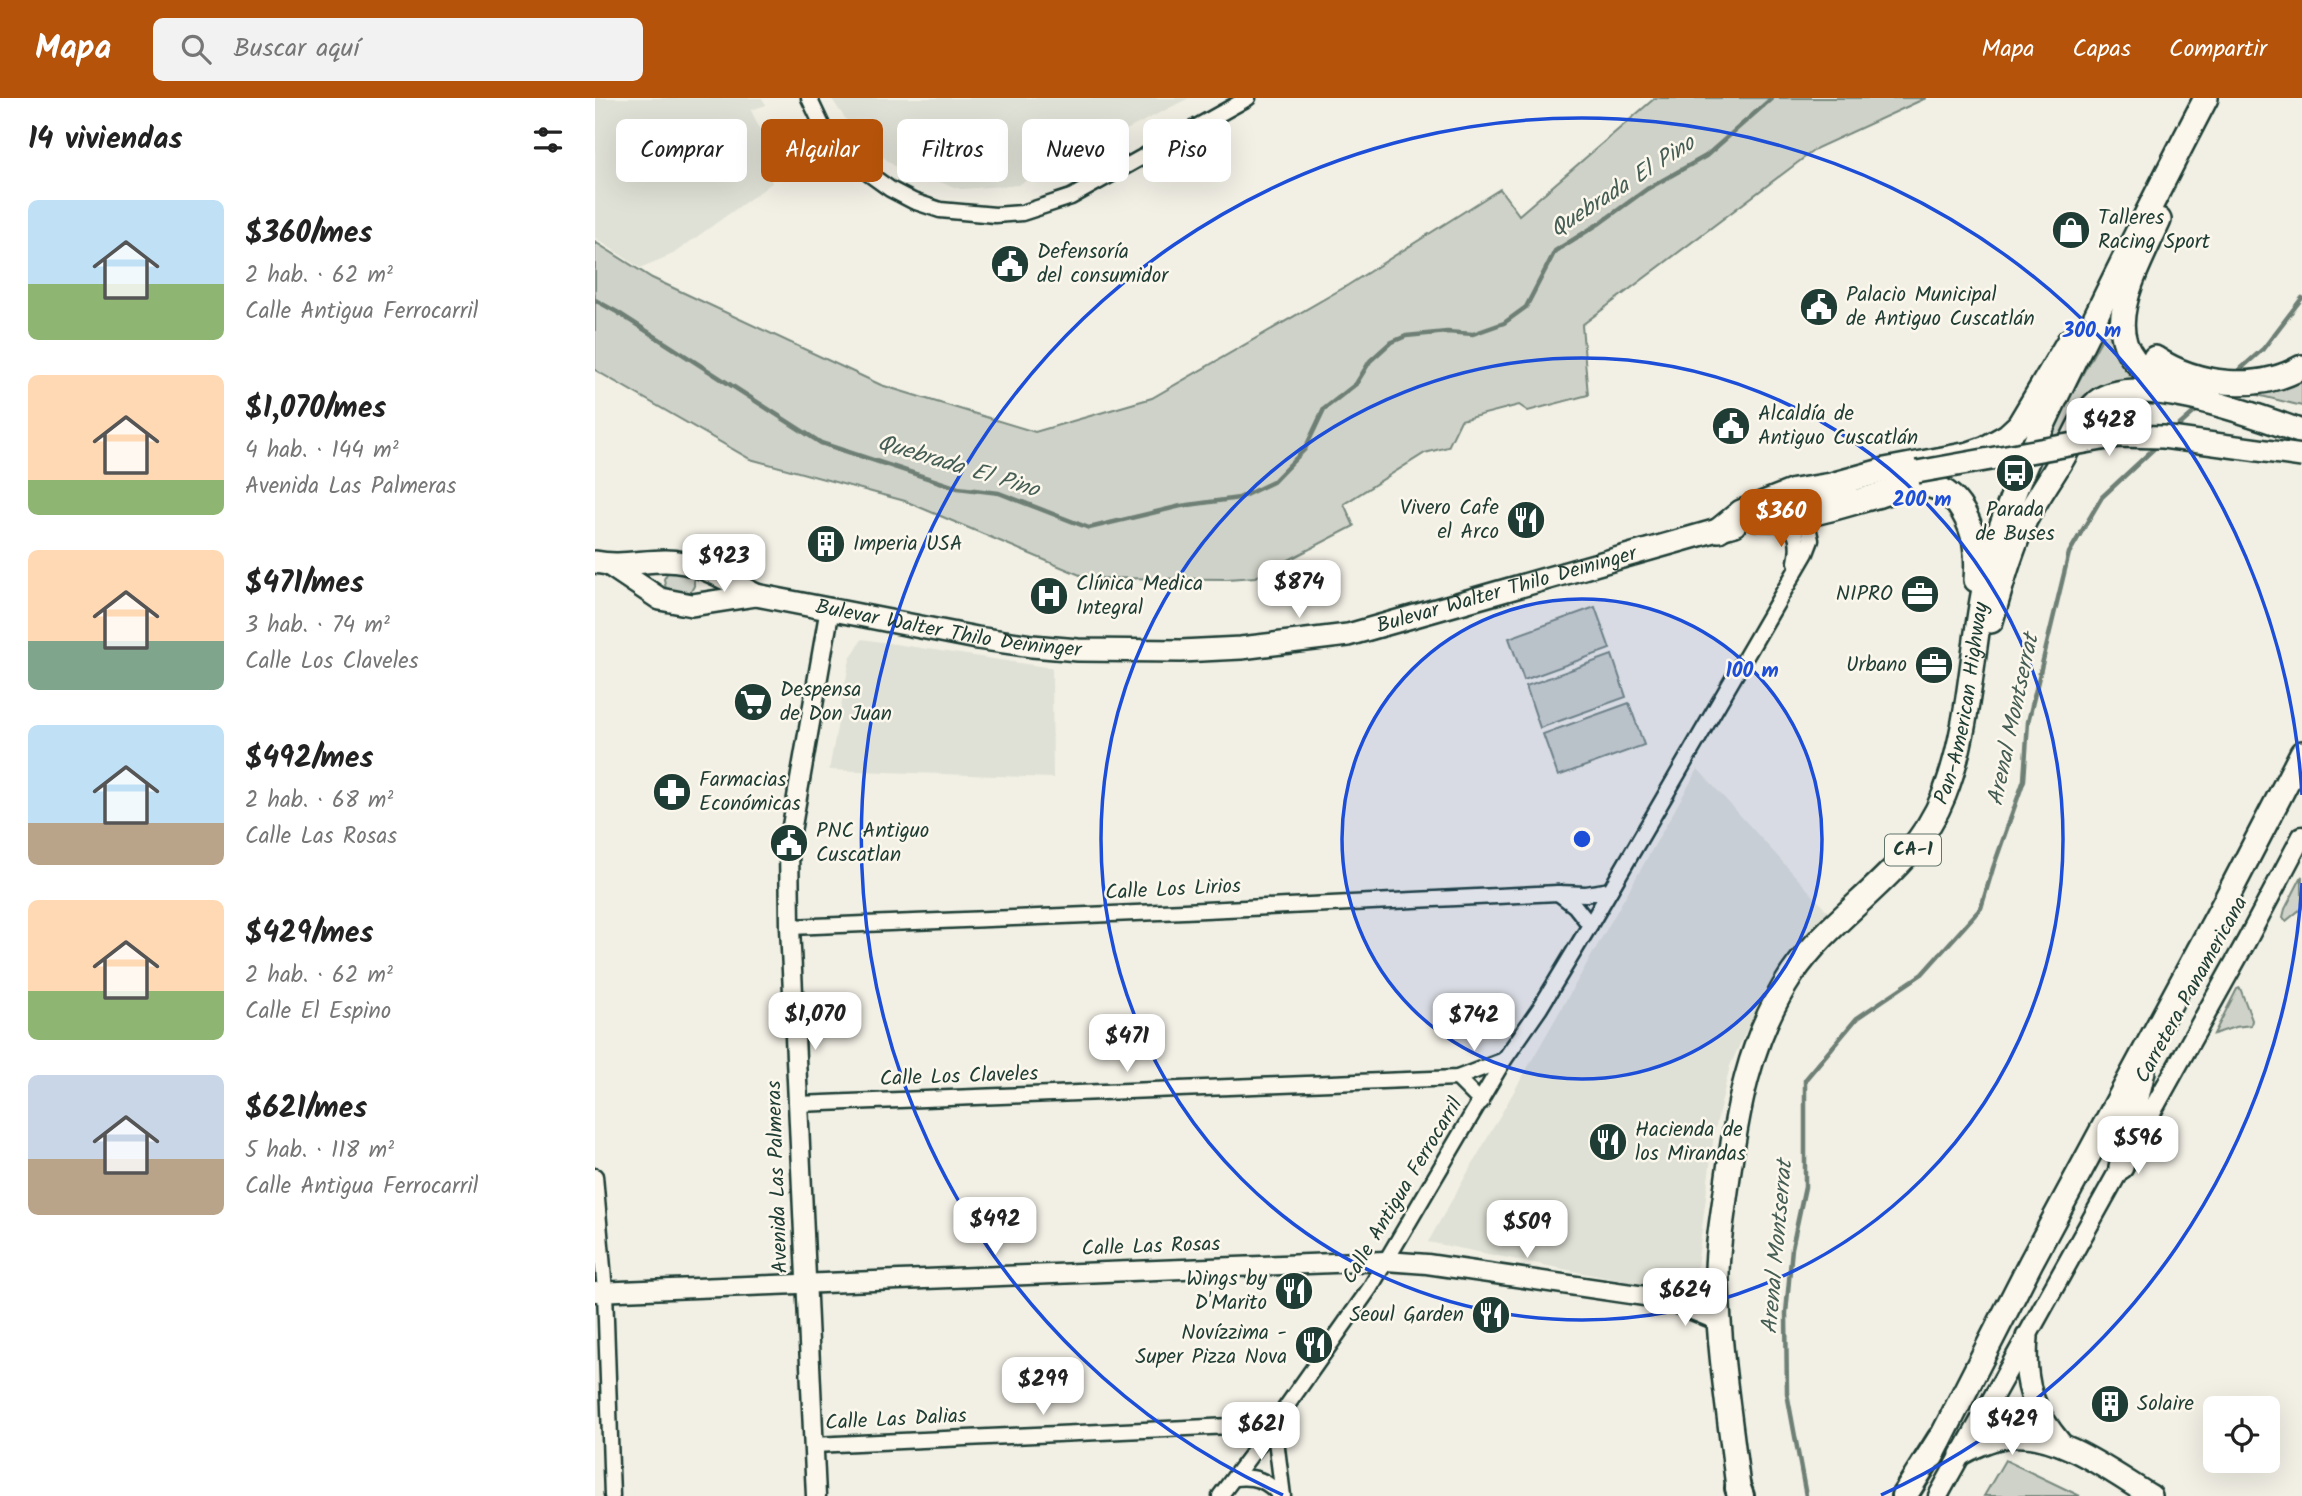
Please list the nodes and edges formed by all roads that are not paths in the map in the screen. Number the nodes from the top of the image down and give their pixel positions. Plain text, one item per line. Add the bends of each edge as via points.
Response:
1 (810, 98) edge
2 (1248, 98) edge
3 (2208, 98) edge
4 (2158, 190) junction
5 (2302, 367) edge
6 (2196, 388) junction
7 (2242, 393) junction
8 (2302, 416) edge
9 (2302, 432) edge
10 (2302, 456) edge
11 (1831, 485) junction
12 (1804, 508) junction
13 (1768, 518) junction
14 (1720, 530) junction
15 (667, 561) junction
16 (603, 564) edge
17 (703, 567) junction
18 (1795, 570) junction
19 (756, 595) junction
20 (660, 599) junction
21 (692, 605) junction
22 (830, 608) junction
23 (1968, 694) junction
24 (1962, 737) junction
25 (2302, 753) edge
26 (2302, 836) edge
27 (1610, 890) junction
28 (1558, 893) junction
29 (1590, 925) junction
30 (790, 927) junction
31 (2142, 1054) junction
32 (1504, 1060) junction
33 (1457, 1078) junction
34 (1481, 1101) junction
35 (798, 1104) junction
36 (2121, 1167) junction
37 (595, 1176) edge
38 (1386, 1261) junction
39 (1717, 1278) junction
40 (805, 1284) junction
41 (600, 1292) edge
42 (1665, 1299) junction
43 (1719, 1321) junction
44 (2027, 1337) junction
45 (1274, 1424) junction
46 (1940, 1439) junction
47 (814, 1445) junction
48 (2062, 1445) junction
49 (1961, 1454) junction
50 (1235, 1478) junction
51 (1739, 1493) edge
52 (612, 1496) edge
53 (815, 1496) edge
54 (1220, 1496) edge
55 (1281, 1496) edge
56 (1904, 1496) edge
57 (1911, 1496) edge
58 (1938, 1496) edge
59 (2151, 1496) edge

1 - 2 street via 828,138 890,189 940,210 995,215 1023,213 1071,197
3 - 4 main road, Pan-American Highway / CA-1
3 - 6 main road via 2122,314 2125,342 2139,364 2158,379
4 - 11 main road via 2019,425 1969,454
4 - 23 main road, Pan-American Highway / CA-1 via 2047,414 1998,534 1986,574
5 - 7 main road
6 - 7 main road
6 - 9 main road
6 - 24 main road via 2119,392 2103,397 2083,419 2019,534
7 - 8 main road
10 - 12 main road, bridge via 2163,436 2119,436 1917,472
11 - 13 main road, Bulevar Walter Thilo Deininger via 1765,510
11 - 14 main road via 1765,501 1741,512
12 - 13 main road
12 - 18 street, Calle Antigua Ferrocarril via 1811,540
12 - 23 main road via 1909,486 1936,487 1949,494 1970,525 1977,554
13 - 14 main road, Bulevar Walter Thilo Deininger
13 - 18 street, Calle Antigua Ferrocarril via 1786,522 1797,534
14 - 22 main road, Bulevar Walter Thilo Deininger via 1348,635 1241,648 1044,647
15 - 16 main road, Bulevar Walter Thilo Deininger
15 - 17 main road, Bulevar Walter Thilo Deininger
15 - 20 main road via 654,578
16 - 20 main road, Bulevar Walter Thilo Deininger
17 - 19 main road, Bulevar Walter Thilo Deininger
17 - 21 main road via 704,588
18 - 27 street, Calle Antigua Ferrocarril
19 - 21 main road, Bulevar Walter Thilo Deininger
19 - 22 main road, Bulevar Walter Thilo Deininger
20 - 21 main road, Bulevar Walter Thilo Deininger
22 - 30 street, Avenida Las Palmeras via 789,843
23 - 24 main road, Pan-American Highway / CA-1
24 - 39 main road, Pan-American Highway / CA-1 via 1940,804 1913,849 1820,937 1790,977 1765,1024 1740,1096
25 - 31 main road
26 - 36 street, Carretera Panamericana
27 - 28 street, Calle Los Lirios
27 - 29 street, Calle Antigua Ferrocarril
28 - 29 street via 1576,906
28 - 30 street, Calle Los Lirios
29 - 32 street, Calle Antigua Ferrocarril
30 - 35 street, Avenida Las Palmeras
31 - 36 main road via 2142,1077
31 - 46 main road
32 - 33 street, Calle Los Claveles
32 - 34 street, Calle Antigua Ferrocarril
33 - 34 street
33 - 35 street, Calle Los Claveles
34 - 38 street, Calle Antigua Ferrocarril
35 - 40 street, Avenida Las Palmeras
36 - 44 street, Carretera Panamericana
37 - 41 street
38 - 40 street, Calle Las Rosas
38 - 42 street, Calle Las Rosas
38 - 45 street, Calle Antigua Ferrocarril
39 - 42 street, Calle Las Rosas
39 - 43 main road, Pan-American Highway / CA-1
40 - 41 street, Calle Las Rosas
40 - 47 street, Avenida Las Palmeras
41 - 52 street
42 - 43 street, Calle Las Rosas
43 - 51 main road, Pan-American Highway / CA-1
44 - 48 main road via 2025,1361 2035,1407
44 - 49 street, Carretera Panamericana
45 - 47 street, Calle Las Dalias
45 - 50 street, Calle Antigua Ferrocarril
45 - 55 street
46 - 56 highway
46 - 57 main road
47 - 53 street, Avenida Las Palmeras
48 - 49 main road via 2037,1437 2011,1436 1985,1441
48 - 59 main road
49 - 58 street, Carretera Panamericana
50 - 54 street, Calle Antigua Ferrocarril
50 - 55 street via 1257,1478

